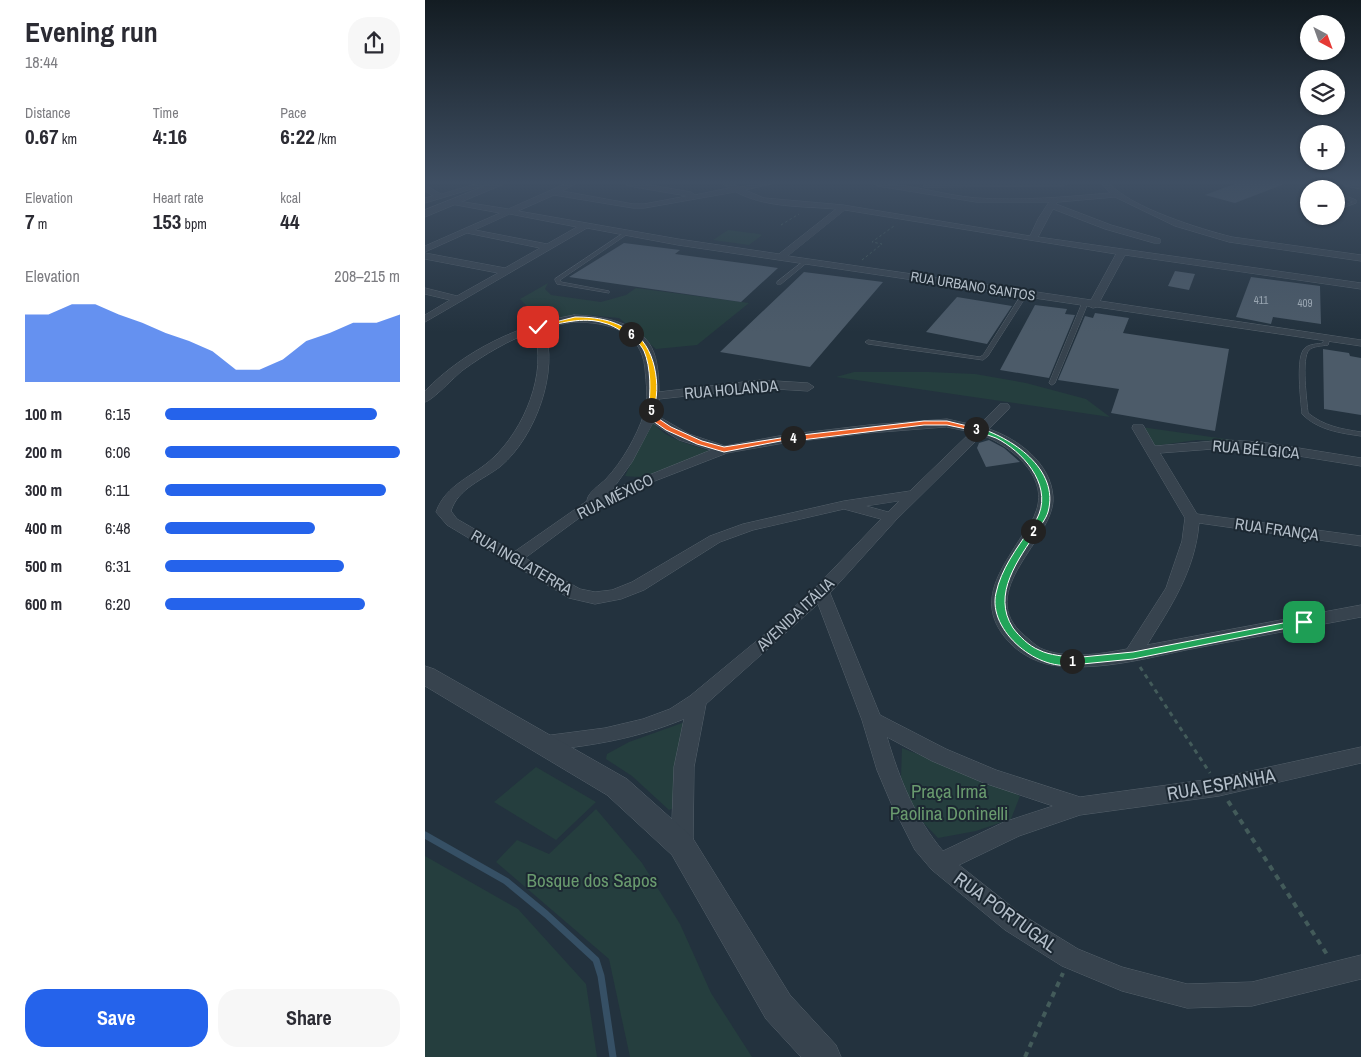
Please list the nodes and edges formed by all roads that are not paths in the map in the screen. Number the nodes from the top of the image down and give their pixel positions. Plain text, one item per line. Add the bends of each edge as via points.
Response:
1 (462, 233) edge
2 (479, 233) edge
3 (571, 233) edge
4 (627, 233) edge
5 (629, 233) edge
6 (810, 233) edge
7 (999, 233) edge
8 (1036, 233) edge
9 (1130, 233) edge
10 (1207, 233) edge
11 (1033, 239) junction
12 (1157, 241) dead end
13 (547, 247) junction
14 (425, 249) edge
15 (1122, 252) junction
16 (425, 256) edge
17 (781, 257) junction
18 (1361, 258) edge
19 (807, 261) junction
20 (505, 271) junction
21 (779, 283) dead end
22 (1361, 286) edge
23 (425, 292) edge
24 (607, 292) dead end
25 (1024, 294) junction
26 (457, 299) junction
27 (1089, 304) junction
28 (425, 318) edge
29 (538, 327) junction
30 (1327, 338) junction
31 (868, 342) dead end
32 (1361, 343) edge
33 (431, 382) edge
34 (1052, 383) dead end
35 (809, 387) dead end
36 (654, 396) junction
37 (425, 398) edge
38 (1003, 407) dead end
39 (650, 416) junction
40 (1137, 428) dead end
41 (980, 430) junction
42 (1361, 434) edge
43 (724, 450) junction
44 (1152, 450) junction
45 (1361, 462) edge
46 (617, 475) junction
47 (642, 481) junction
48 (916, 494) junction
49 (844, 505) junction
50 (585, 507) junction
51 (891, 517) junction
52 (1192, 518) junction
53 (1361, 541) edge
54 (514, 559) junction
55 (821, 592) junction
56 (1361, 611) edge
57 (1133, 656) junction
58 (425, 675) edge
59 (697, 701) junction
60 (872, 720) junction
61 (543, 743) junction
62 (1361, 755) edge
63 (1081, 806) junction
64 (683, 846) junction
65 (940, 863) junction
66 (1361, 967) edge
67 (824, 1057) edge

1 - 14 street
2 - 13 street
3 - 13 street
4 - 24 lane via 557,280
5 - 17 street, RUA URBANO SANTOS
6 - 17 street
7 - 11 street
8 - 11 street
9 - 12 street
10 - 18 street via 1232,240
11 - 15 street
13 - 20 street
15 - 22 street
15 - 27 street
16 - 20 street
17 - 19 street, RUA URBANO SANTOS
19 - 21 lane
19 - 25 street, RUA URBANO SANTOS
20 - 26 street
23 - 26 street
25 - 27 street, RUA URBANO SANTOS
25 - 31 lane via 981,359
26 - 28 street
27 - 30 street, RUA URBANO SANTOS
27 - 34 lane
29 - 33 street via 507,339
29 - 36 street via 593,318 627,331 641,341 648,352
29 - 54 street, RUA INGLATERRA via 544,354 540,382 525,428 498,461 445,503 443,512 452,522
30 - 32 street, RUA URBANO SANTOS
30 - 42 lane via 1327,344 1309,348 1304,353 1305,414 1329,429
33 - 37 street
35 - 36 street, RUA HOLANDA via 760,384
36 - 39 street
38 - 41 street, AVENIDA ITÁLIA
39 - 43 street, RUA MÉXICO via 684,437
39 - 46 street
40 - 44 street
41 - 43 street, RUA MÉXICO via 947,423 924,423
41 - 48 street, AVENIDA ITÁLIA
41 - 57 street, RUA MÉXICO via 999,437 1031,462 1042,479 1046,498 1043,514 1008,571 1000,594 1001,617 1015,637 1033,652 1057,660
43 - 47 street, RUA MÉXICO
44 - 45 street, RUA BÉLGICA via 1225,444 1261,446
44 - 52 street
46 - 47 street via 627,481
46 - 50 street
47 - 50 street, RUA MÉXICO
48 - 49 street, RUA INGLATERRA
48 - 51 street, AVENIDA ITÁLIA
49 - 51 street, RUA INGLATERRA
49 - 54 street, RUA INGLATERRA via 747,526 715,539 638,586 615,595 595,598 575,594
50 - 54 street, RUA MÉXICO
51 - 55 street, AVENIDA ITÁLIA
52 - 53 street, RUA FRANÇA
52 - 57 street via 1189,541 1174,588
55 - 59 street, AVENIDA ITÁLIA
55 - 60 street, RUA PORTUGAL
56 - 57 street, RUA MÉXICO
58 - 61 street
59 - 61 street, AVENIDA ITÁLIA via 677,714 646,726 605,736
59 - 64 street via 685,767
60 - 63 street, RUA ESPANHA via 983,774
60 - 65 street, RUA PORTUGAL via 901,803 923,843
61 - 64 street via 617,788
62 - 63 street, RUA ESPANHA via 1219,787
63 - 65 street, RUA ESPANHA via 1012,829
64 - 67 street via 778,1006
65 - 66 street, RUA PORTUGAL via 1013,922 1069,958 1121,979 1187,996 1252,994

